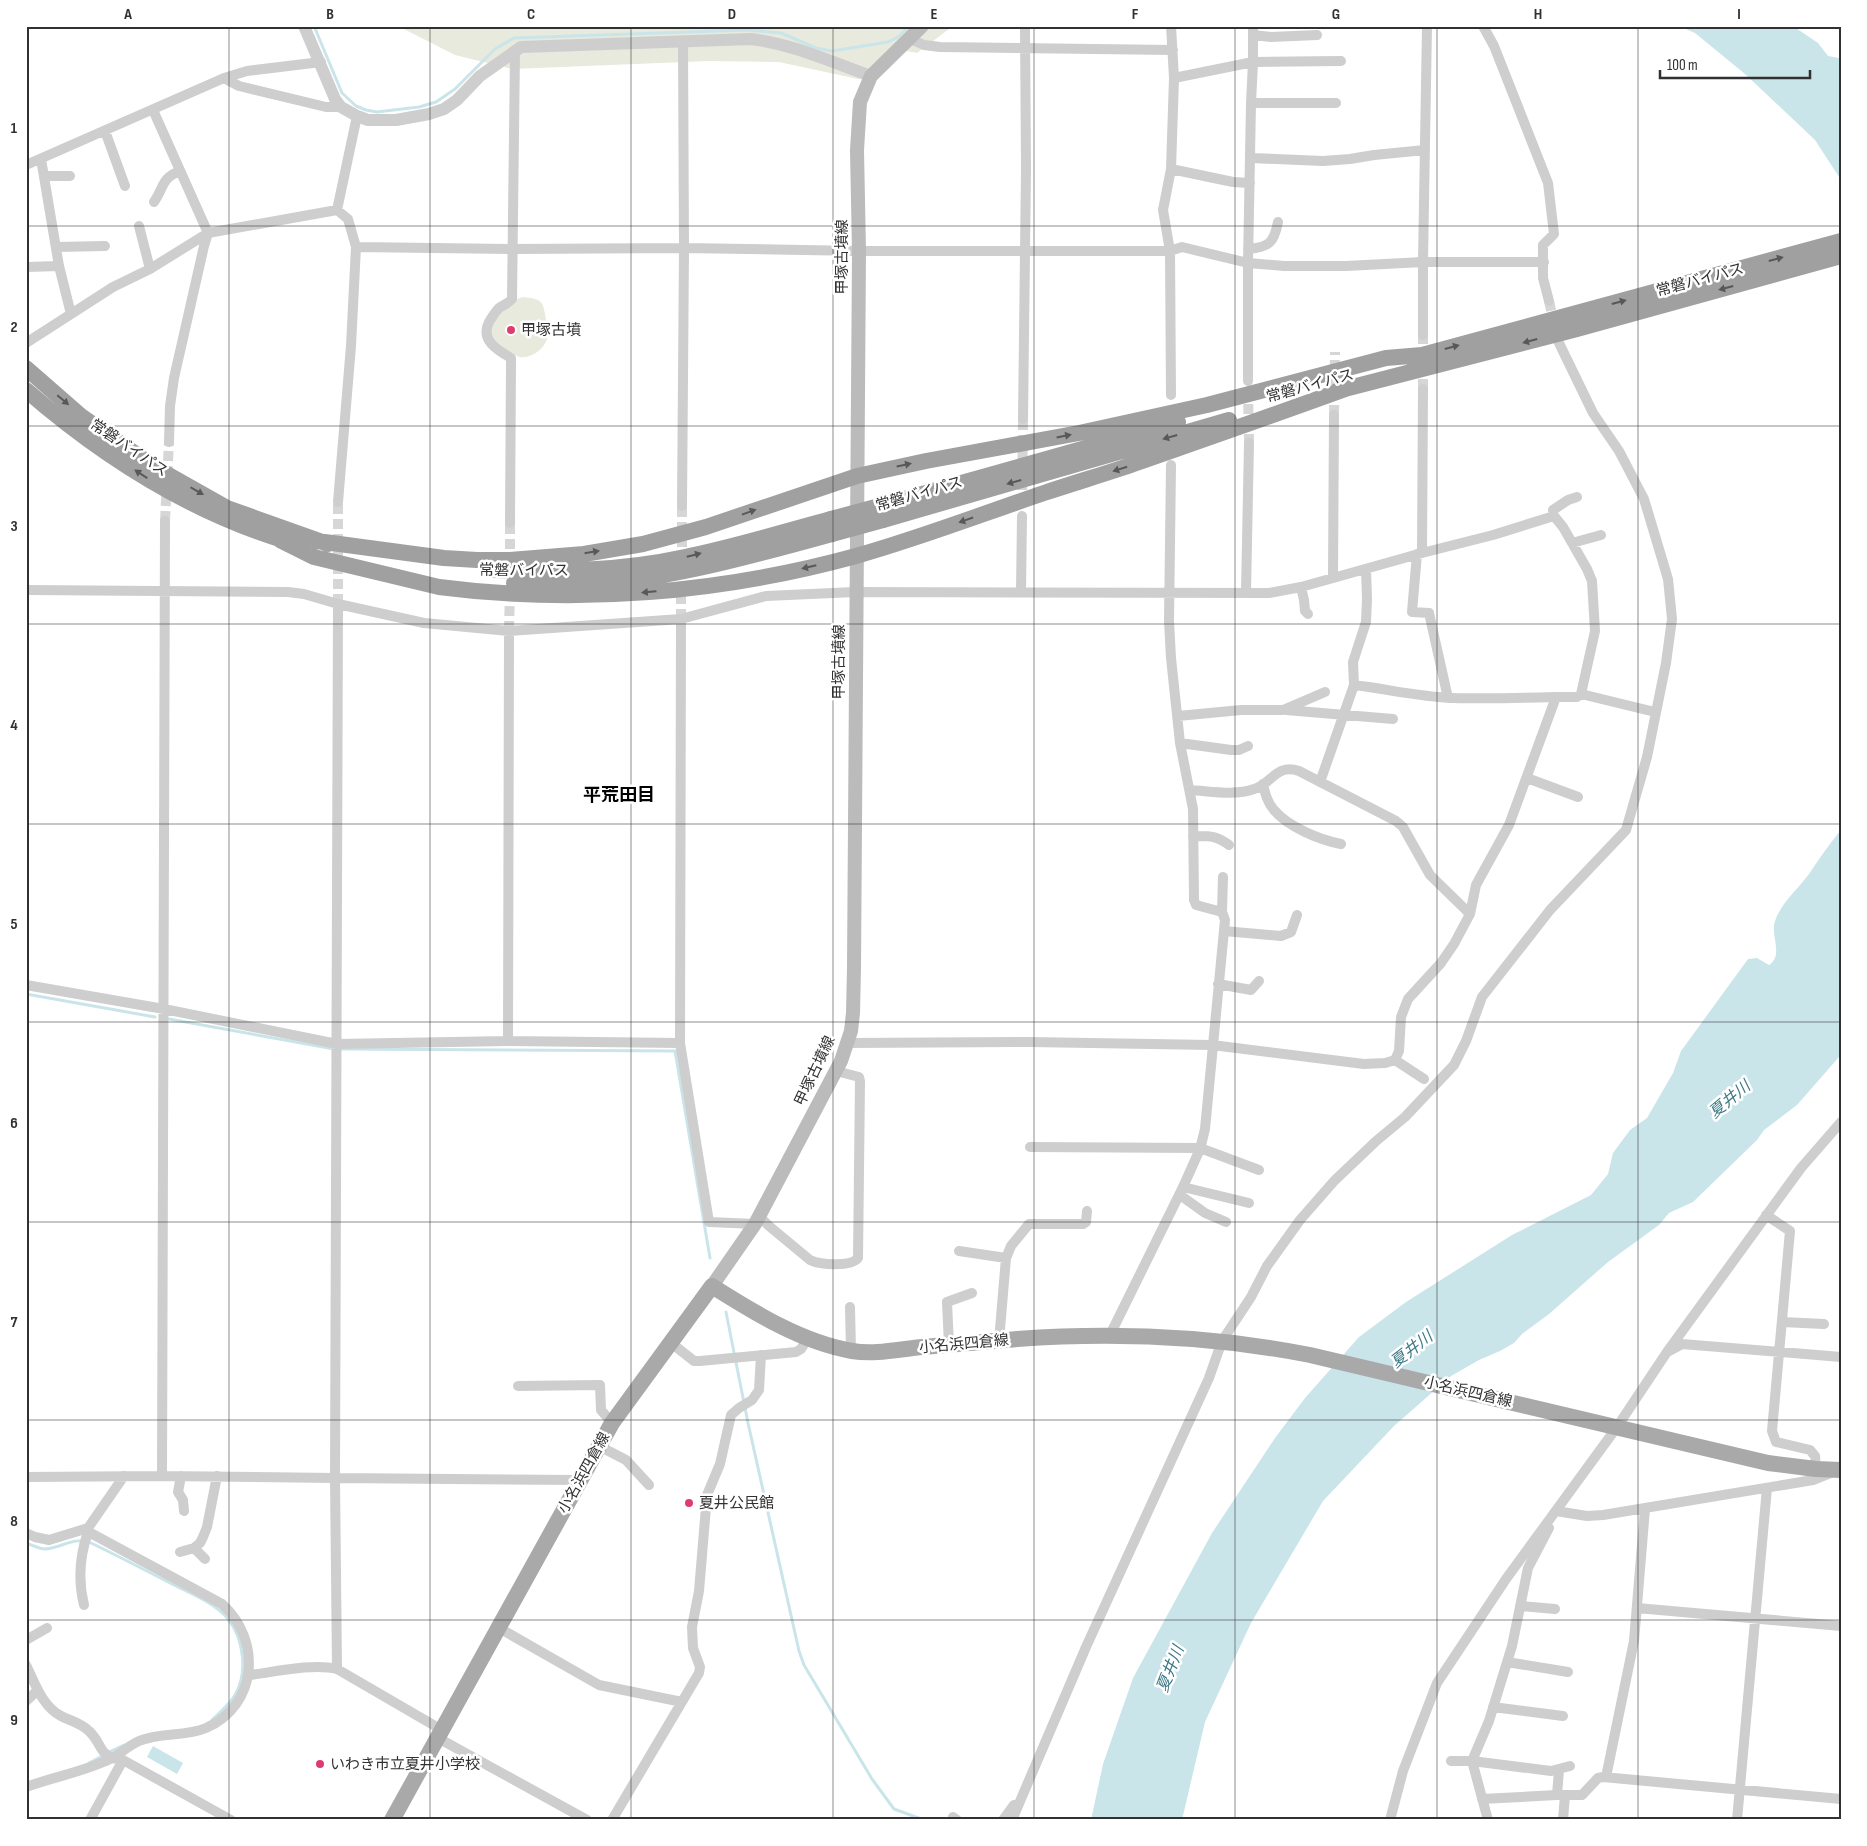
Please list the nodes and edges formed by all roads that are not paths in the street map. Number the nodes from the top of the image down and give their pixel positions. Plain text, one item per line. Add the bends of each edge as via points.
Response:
1 (304, 26) edge
2 (922, 26) edge
3 (1025, 26) edge
4 (1171, 26) edge
5 (1426, 26) edge
6 (1483, 26) edge
7 (1253, 31) edge
8 (1316, 35) dead end
9 (908, 38) junction
10 (683, 41) junction
11 (1025, 48) junction
12 (1173, 50) junction
13 (514, 51) junction
14 (1341, 61) dead end
15 (320, 62) junction
16 (1253, 62) junction
17 (871, 76) junction
18 (224, 78) junction
19 (1174, 78) junction
20 (1251, 103) junction
21 (1336, 103) dead end
22 (341, 107) junction
23 (153, 110) junction
24 (357, 116) junction
25 (105, 131) junction
26 (1425, 150) junction
27 (1251, 158) junction
28 (41, 159) junction
29 (26, 165) edge
30 (1171, 169) junction
31 (180, 171) junction
32 (44, 176) junction
33 (70, 176) dead end
34 (1250, 183) junction
35 (125, 186) dead end
36 (154, 202) dead end
37 (337, 210) junction
38 (1278, 222) dead end
39 (139, 226) dead end
40 (208, 233) junction
41 (1841, 242) edge
42 (104, 246) dead end
43 (56, 247) junction
44 (356, 247) junction
45 (684, 248) junction
46 (512, 249) junction
47 (1248, 249) junction
48 (859, 251) junction
49 (1024, 251) junction
50 (1170, 251) junction
51 (1841, 256) edge
52 (1423, 262) junction
53 (1544, 262) junction
54 (1248, 263) junction
55 (59, 266) junction
56 (26, 267) edge
57 (150, 269) junction
58 (1549, 301) tunnel mouth
59 (71, 314) junction
60 (1574, 322) junction
61 (1423, 335) tunnel mouth
62 (26, 343) edge
63 (1559, 343) dead end
64 (1422, 355) junction
65 (26, 368) edge
66 (1248, 381) tunnel mouth
67 (1348, 388) junction
68 (1423, 389) tunnel mouth
69 (26, 390) edge
70 (1171, 395) dead end
71 (1334, 415) tunnel mouth
72 (1023, 419) tunnel mouth
73 (169, 442) tunnel mouth
74 (1248, 443) tunnel mouth
75 (1171, 464) dead end
76 (857, 476) junction
77 (1577, 497) dead end
78 (338, 502) tunnel mouth
79 (682, 506) tunnel mouth
80 (1553, 510) dead end
81 (883, 513) junction
82 (1022, 516) tunnel mouth
83 (165, 521) tunnel mouth
84 (510, 523) tunnel mouth
85 (832, 526) junction
86 (1601, 535) dead end
87 (280, 540) junction
88 (317, 541) junction
89 (1572, 543) junction
90 (1420, 554) junction
91 (856, 556) junction
92 (1366, 569) junction
93 (1333, 578) junction
94 (1302, 587) junction
95 (26, 590) edge
96 (164, 590) junction
97 (1021, 591) junction
98 (855, 592) junction
99 (1170, 592) junction
100 (1246, 592) junction
101 (338, 604) junction
102 (1308, 614) dead end
103 (681, 619) junction
104 (509, 631) junction
105 (1354, 685) junction
106 (1325, 692) dead end
107 (1581, 694) junction
108 (1556, 697) junction
109 (1448, 698) junction
110 (1283, 710) junction
111 (1655, 712) junction
112 (1343, 714) junction
113 (1178, 716) junction
114 (1393, 719) dead end
115 (1180, 743) junction
116 (1248, 746) dead end
117 (1527, 778) junction
118 (1320, 782) junction
119 (1263, 784) junction
120 (1190, 790) junction
121 (1578, 797) dead end
122 (1193, 836) junction
123 (1341, 844) dead end
124 (1229, 845) dead end
125 (1223, 877) dead end
126 (1222, 912) junction
127 (1470, 914) junction
128 (1297, 915) dead end
129 (1224, 931) junction
130 (1259, 981) dead end
131 (1218, 984) junction
132 (26, 985) edge
133 (164, 1009) junction
134 (508, 1041) junction
135 (680, 1043) junction
136 (847, 1043) junction
137 (1212, 1044) junction
138 (337, 1047) junction
139 (1394, 1060) junction
140 (836, 1072) junction
141 (1424, 1079) dead end
142 (1841, 1122) edge
143 (1030, 1147) dead end
144 (1200, 1148) junction
145 (1259, 1170) dead end
146 (1182, 1191) junction
147 (1248, 1203) dead end
148 (1087, 1211) dead end
149 (1766, 1216) junction
150 (757, 1220) junction
151 (1226, 1222) dead end
152 (959, 1251) dead end
153 (1006, 1258) junction
154 (712, 1286) junction
155 (972, 1293) dead end
156 (850, 1307) dead end
157 (1782, 1322) junction
158 (1824, 1324) dead end
159 (1110, 1335) junction
160 (808, 1338) junction
161 (998, 1341) junction
162 (1226, 1341) junction
163 (670, 1342) junction
164 (949, 1345) junction
165 (852, 1351) junction
166 (1667, 1352) junction
167 (1779, 1352) junction
168 (761, 1355) junction
169 (1841, 1357) edge
170 (518, 1386) dead end
171 (612, 1423) junction
172 (1613, 1426) junction
173 (600, 1446) junction
174 (1816, 1469) junction
175 (1838, 1470) edge
176 (124, 1476) junction
177 (162, 1476) junction
178 (181, 1476) junction
179 (217, 1476) junction
180 (26, 1477) edge
181 (335, 1478) junction
182 (580, 1480) junction
183 (649, 1485) dead end
184 (1767, 1488) junction
185 (1645, 1509) junction
186 (184, 1511) dead end
187 (1553, 1514) junction
188 (26, 1534) edge
189 (86, 1536) junction
190 (194, 1548) junction
191 (180, 1552) dead end
192 (205, 1559) dead end
193 (84, 1605) dead end
194 (1520, 1606) junction
195 (1637, 1608) junction
196 (1555, 1609) dead end
197 (1755, 1618) junction
198 (1841, 1626) edge
199 (47, 1628) dead end
200 (499, 1628) junction
201 (26, 1640) edge
202 (1507, 1662) junction
203 (26, 1665) edge
204 (337, 1669) junction
205 (1568, 1672) dead end
206 (250, 1675) junction
207 (38, 1690) junction
208 (26, 1701) edge
209 (682, 1702) junction
210 (1493, 1707) junction
211 (1563, 1716) dead end
212 (440, 1734) junction
213 (108, 1756) junction
214 (123, 1760) junction
215 (1472, 1761) junction
216 (1452, 1762) dead end
217 (1570, 1766) dead end
218 (1559, 1770) junction
219 (1606, 1777) junction
220 (26, 1787) edge
221 (1740, 1790) junction
222 (1022, 1794) junction
223 (1561, 1795) junction
224 (1841, 1799) edge
225 (1482, 1800) junction
226 (90, 1820) edge
227 (232, 1820) edge
228 (392, 1820) edge
229 (587, 1820) edge
230 (612, 1820) edge
231 (1003, 1820) edge
232 (1012, 1820) edge
233 (1390, 1820) edge
234 (1488, 1820) edge
235 (1563, 1820) edge
236 (1737, 1820) edge

1 - 15 street
2 - 9 main road, 甲塚古墳線
3 - 11 street
4 - 12 street
5 - 26 street
6 - 53 street via 1494,46 1548,183 1554,234 1543,245
7 - 8 street via 1271,37
7 - 16 street
9 - 11 street via 940,47
9 - 17 main road, 甲塚古墳線
10 - 13 street via 556,44 521,47
10 - 17 street via 751,39 775,42
10 - 45 street
11 - 12 street
11 - 49 street
12 - 19 street
13 - 24 street via 444,109 396,120 368,120
13 - 46 street
14 - 16 street
15 - 18 street via 247,70
15 - 22 street
16 - 19 street
16 - 20 street
17 - 48 main road, 甲塚古墳線 via 860,102 857,150
18 - 22 street via 239,86 326,107
18 - 23 street
19 - 30 street
20 - 21 street
20 - 27 street
22 - 24 street
23 - 25 street
23 - 31 street
24 - 37 street
25 - 28 street
25 - 35 street
26 - 27 street via 1350,159
26 - 52 street
27 - 34 street
28 - 29 street
28 - 32 street
30 - 34 street
30 - 50 street via 1163,210
31 - 36 street via 166,179
31 - 40 street
32 - 33 street
32 - 43 street
34 - 47 street
37 - 40 street
37 - 44 street via 348,219
38 - 47 street via 1273,240
39 - 57 street
40 - 57 street
40 - 73 street via 174,378
60 -> 41 highway, 常磐バイパス
42 - 43 street
43 - 55 street
44 - 46 street
44 - 78 street
45 - 46 street
45 - 48 street
45 - 79 street
46 - 84 street via 512,299 498,308 486,331 489,341 512,361
47 - 54 street
48 - 49 street
48 - 76 main road, 甲塚古墳線
49 - 50 street
49 - 72 street
50 - 54 street via 1182,247
50 - 70 street
51 -> 60 highway, 常磐バイパス
52 - 53 street
52 - 54 street via 1346,266
52 - 61 street
53 - 58 street via 1543,278
54 - 66 street
55 - 56 street
55 - 59 street
57 - 59 street via 113,287
59 - 62 street
64 -> 60 highway, 常磐バイパス
60 -> 67 highway, 常磐バイパス
63 - 111 street via 1593,413 1620,451 1644,499 1668,579 1672,619
76 -> 64 highway via 1107,427 1386,358
64 - 81 highway, 常磐バイパス via 1062,454
65 -> 88 highway, 常磐バイパス via 82,416 156,468 227,508
67 -> 81 highway, 常磐バイパス
67 -> 91 highway via 1123,468
68 - 90 street
87 -> 69 highway, 常磐バイパス via 216,515 152,481 76,431
71 - 93 street
74 - 100 street
75 - 99 street
88 -> 76 highway via 444,558 510,560 584,554 643,544 706,527
76 - 91 main road, 甲塚古墳線
77 - 80 street
81 - 85 highway, 常磐バイパス, bridge
82 - 97 street
83 - 96 street
85 - 87 highway, 常磐バイパス via 750,557 605,583 460,579 404,572 351,561
88 -> 85 highway, 常磐バイパス via 360,552 465,570 569,570 684,557
86 - 89 street
91 -> 87 highway via 783,573 698,587 602,595 546,595 439,587 314,557
89 - 90 street via 1554,516
89 - 107 street via 1592,581 1595,631
90 - 92 street
90 - 109 street via 1412,612 1430,613
91 - 98 main road, 甲塚古墳線
92 - 93 street
92 - 105 street via 1366,622 1353,662
93 - 94 street
94 - 100 street via 1281,592
94 - 102 street via 1304,611
95 - 96 street
96 - 101 street via 288,592
96 - 133 street
97 - 98 street
97 - 99 street
98 - 103 street via 766,596
98 - 136 main road, 甲塚古墳線 via 854,977 853,1013
99 - 100 street
99 - 113 street via 1171,658
101 - 104 street via 424,623
101 - 138 street
103 - 104 street
103 - 135 street
104 - 134 street
105 - 109 street
105 - 112 street
106 - 110 street
107 - 108 street via 1577,697
107 - 111 street
108 - 109 street
108 - 117 street
110 - 112 street
110 - 113 street
111 - 162 street via 1647,757 1626,830 1550,910 1482,997 1454,1065 1405,1117 1334,1180 1300,1220 1267,1266
112 - 114 street
112 - 118 street
113 - 115 street
115 - 116 street via 1231,750
115 - 120 street
117 - 121 street
117 - 127 street via 1509,824 1476,885
118 - 119 street via 1293,769 1285,769
118 - 127 street via 1403,827 1430,875
119 - 120 street via 1242,792
119 - 123 street via 1274,810 1283,818 1316,838
120 - 122 street
122 - 124 street via 1214,836
122 - 126 street via 1194,900 1196,905
125 - 126 street
126 - 129 street
127 - 139 street via 1441,963 1408,999 1402,1017 1399,1051
128 - 129 street via 1291,932 1281,936
129 - 131 street
130 - 131 street via 1251,990
131 - 137 street
132 - 133 street
133 - 138 street
133 - 177 street
134 - 135 street
134 - 138 street
135 - 150 street via 709,1222
136 - 137 street
136 - 140 main road, 甲塚古墳線
137 - 139 street via 1364,1064
137 - 144 street
138 - 181 street
139 - 141 street
140 - 150 main road, 甲塚古墳線
140 - 150 street via 856,1075 860,1081 858,1258 850,1263 816,1263
142 - 149 street via 1801,1168
143 - 144 street
144 - 145 street
144 - 146 street
146 - 147 street
146 - 151 street via 1205,1212
146 - 159 street
148 - 153 street via 1083,1224 1028,1224 1010,1246
149 - 157 street via 1790,1231
149 - 166 street
150 - 154 main road, 甲塚古墳線
152 - 153 street
153 - 161 street
154 - 160 main road, 小名浜四倉線 via 751,1310
154 - 163 main road, 小名浜四倉線
155 - 164 street via 947,1302
156 - 165 street
157 - 158 street
157 - 167 street
159 - 161 main road, 小名浜四倉線
159 - 162 main road, 小名浜四倉線
160 - 165 main road, 小名浜四倉線
160 - 168 street via 796,1352
161 - 164 main road, 小名浜四倉線
162 - 172 main road, 小名浜四倉線 via 1310,1355
162 - 222 street
163 - 168 street via 694,1361
163 - 171 main road, 小名浜四倉線
164 - 165 main road, 小名浜四倉線 via 883,1352
166 - 167 street via 1682,1344
166 - 172 street
167 - 169 street
167 - 174 street via 1772,1431 1776,1442 1810,1450 1815,1456
168 - 209 street via 759,1390 752,1400 731,1416 720,1464 707,1495 699,1591 692,1626 693,1648 700,1667
170 - 171 street via 600,1385 601,1410
171 - 173 main road, 小名浜四倉線
172 - 174 main road, 小名浜四倉線 via 1768,1463
172 - 187 street
173 - 182 main road, 小名浜四倉線
173 - 183 street via 626,1460
174 - 175 main road, 小名浜四倉線
175 - 184 street via 1814,1480
176 - 177 street
176 - 180 street
176 - 189 street
177 - 178 street
178 - 179 street
178 - 186 street via 178,1492
179 - 181 street
179 - 190 street via 207,1527
181 - 182 street
181 - 204 street
182 - 200 main road, 小名浜四倉線
184 - 185 street
184 - 197 street
185 - 187 street via 1586,1516
185 - 195 street
187 - 194 street via 1551,1526 1528,1568
187 - 233 street via 1437,1683 1403,1771
188 - 189 street via 49,1540
189 - 193 street via 80,1582
189 - 206 street via 200,1592 228,1610 245,1638
190 - 191 street
190 - 192 street
194 - 196 street
194 - 202 street
195 - 197 street
195 - 219 street via 1634,1642
197 - 198 street
197 - 221 street
199 - 201 street
200 - 209 street via 599,1685
200 - 212 main road, 小名浜四倉線
202 - 205 street
202 - 210 street
203 - 207 street
204 - 206 street via 282,1670
204 - 212 street
206 - 213 street via 235,1705 216,1723 196,1732 140,1741
207 - 208 street
207 - 213 street via 49,1707 89,1731
209 - 230 street
210 - 211 street
210 - 215 street
212 - 228 main road, 小名浜四倉線
212 - 229 street
213 - 214 street
213 - 220 street via 79,1771
214 - 226 street
214 - 227 street
215 - 216 street
215 - 218 street
215 - 225 street
217 - 218 street
218 - 223 street
219 - 221 street
219 - 223 street via 1598,1778 1582,1795
221 - 224 street
221 - 236 street
222 - 231 street
222 - 232 street
223 - 225 street
223 - 235 street
225 - 234 street

